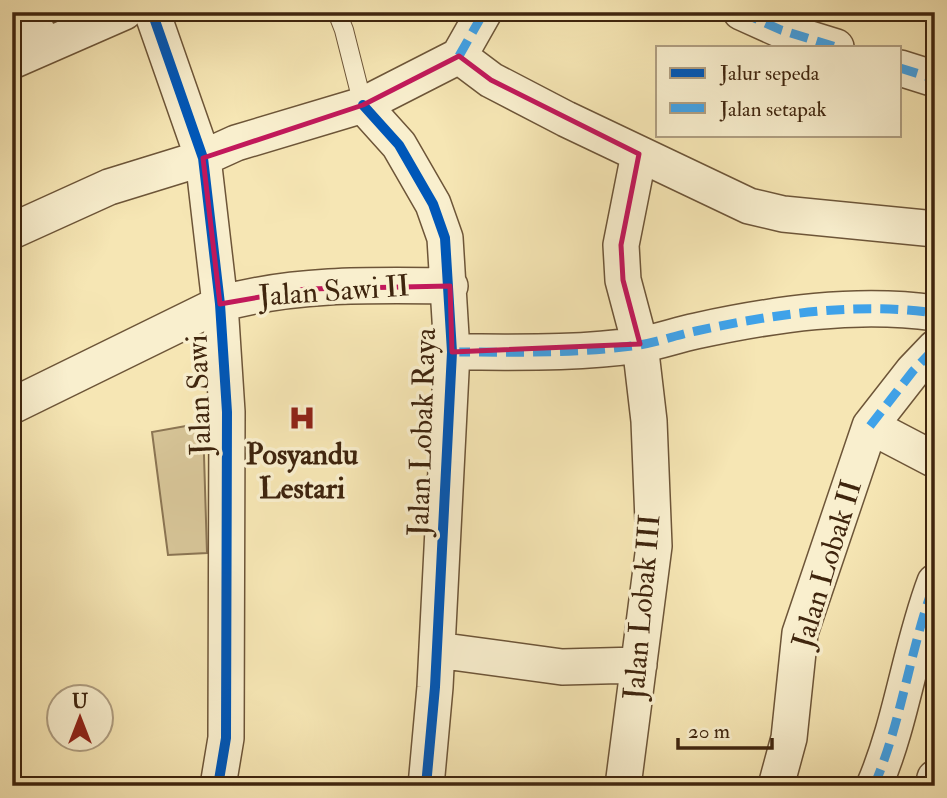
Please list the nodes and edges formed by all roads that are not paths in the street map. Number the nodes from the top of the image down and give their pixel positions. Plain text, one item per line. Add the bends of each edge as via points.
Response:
1 (27, 12) edge
2 (124, 12) edge
3 (152, 12) edge
4 (337, 12) edge
5 (484, 12) edge
6 (763, 16) edge
7 (45, 46) junction
8 (834, 46) edge
9 (459, 56) junction
10 (12, 61) edge
11 (902, 69) edge
12 (935, 79) edge
13 (363, 105) junction
14 (639, 154) junction
15 (203, 158) junction
16 (935, 229) edge
17 (12, 231) edge
18 (450, 286) junction
19 (220, 304) junction
20 (935, 313) edge
21 (640, 344) junction
22 (935, 348) edge
23 (452, 352) junction
24 (12, 405) edge
25 (870, 426) junction
26 (935, 460) edge
27 (935, 582) edge
28 (437, 650) junction
29 (639, 665) junction
30 (935, 778) edge
31 (218, 786) edge
32 (426, 786) edge
33 (624, 786) edge
34 (776, 786) edge
35 (874, 786) edge
36 (933, 786) edge

1 - 7 street
2 - 7 street
3 - 15 street, Jalan Sawi
4 - 13 lane
5 - 9 street
6 - 8 street
7 - 10 street
9 - 13 street
9 - 14 street via 491,80
11 - 12 street
13 - 15 street via 236,143
13 - 18 street, Jalan Lobak Raya via 399,145 433,204 445,238
14 - 16 street via 750,206 783,214
14 - 21 street, Jalan Lobak III via 621,244 623,280
15 - 17 street via 109,187
15 - 19 street, Jalan Sawi
18 - 19 street, Jalan Sawi II via 306,289
18 - 23 street, Jalan Lobak Raya
19 - 24 street, Jalan Sawi II
19 - 31 street, Jalan Sawi via 227,412 226,738
20 - 21 street via 898,308 804,312
21 - 23 street via 561,353
21 - 29 street, Jalan Lobak III via 649,421 654,546
22 - 25 street, Jalan Lobak II
23 - 28 street, Jalan Lobak Raya
25 - 26 street
25 - 34 street, Jalan Lobak II via 800,633 789,738
27 - 35 street
28 - 29 street via 562,667
28 - 32 street, Jalan Lobak Raya
29 - 33 street, Jalan Lobak III
30 - 36 street

